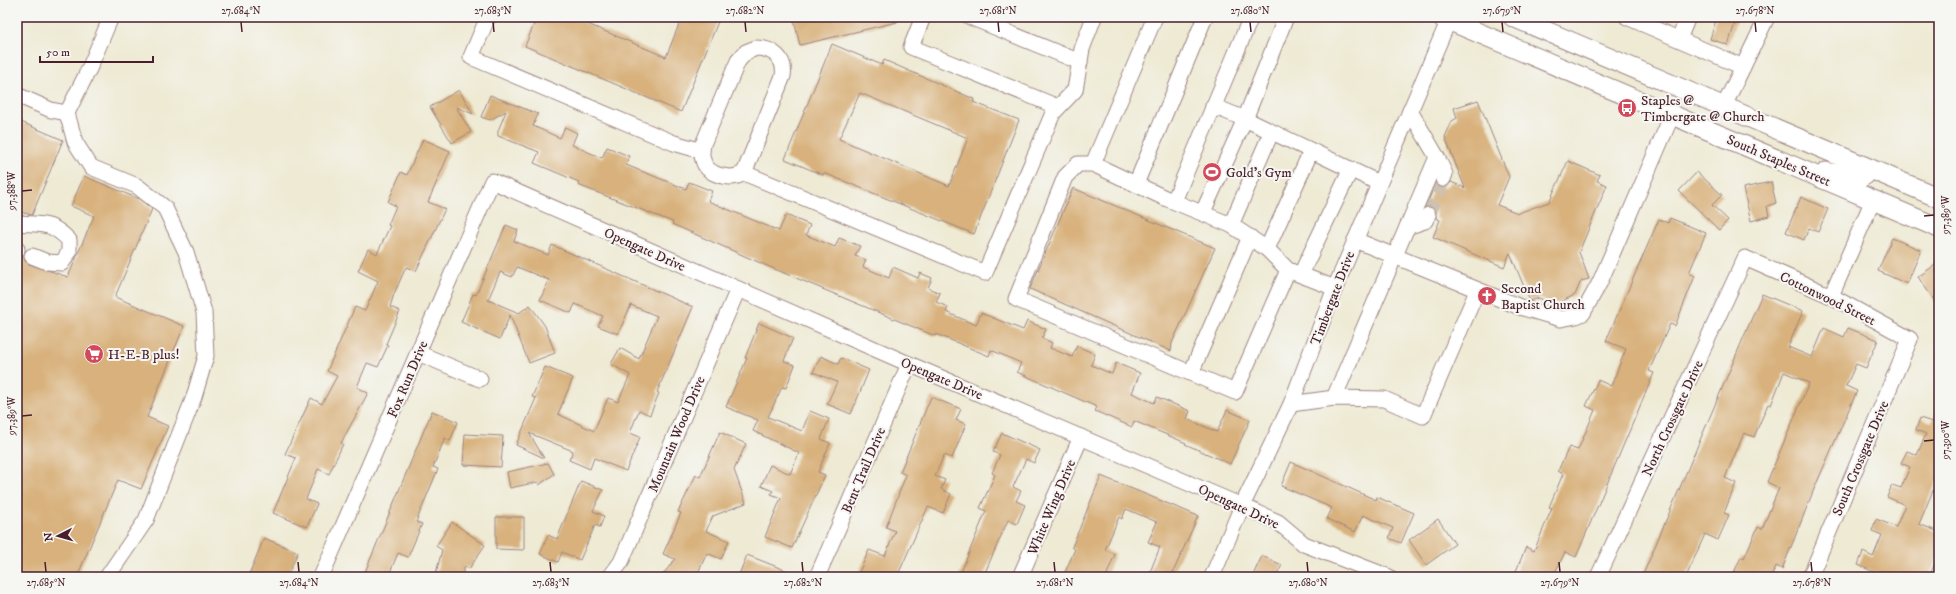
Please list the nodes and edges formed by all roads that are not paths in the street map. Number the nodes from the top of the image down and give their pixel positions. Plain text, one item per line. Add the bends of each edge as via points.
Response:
1 (111, 17) edge
2 (488, 17) edge
3 (923, 17) edge
4 (970, 17) edge
5 (1094, 17) edge
6 (1155, 17) edge
7 (1205, 17) edge
8 (1251, 17) edge
9 (1286, 17) edge
10 (1514, 17) edge
11 (1688, 17) edge
12 (1767, 17) edge
13 (1446, 18) edge
14 (1637, 19) edge
15 (1679, 39) junction
16 (1080, 62) junction
17 (1743, 67) junction
18 (17, 95) edge
19 (1213, 106) junction
20 (1724, 106) junction
21 (1058, 107) junction
22 (1410, 111) junction
23 (67, 113) junction
24 (1672, 115) junction
25 (1245, 119) junction
26 (1271, 133) junction
27 (1311, 151) junction
28 (702, 152) junction
29 (1437, 157) junction
30 (1093, 164) junction
31 (1351, 169) junction
32 (1870, 169) junction
33 (1802, 170) junction
34 (744, 173) junction
35 (1443, 179) tunnel mouth
36 (492, 181) joint
37 (1379, 183) junction
38 (1136, 184) junction
39 (1939, 199) edge
40 (1873, 200) junction
41 (1174, 201) junction
42 (1202, 212) junction
43 (1428, 215) tunnel mouth
44 (17, 223) edge
45 (1231, 224) junction
46 (1407, 227) junction
47 (1939, 228) edge
48 (1250, 237) junction
49 (1355, 240) junction
50 (1268, 249) junction
51 (32, 256) dead end
52 (1395, 256) junction
53 (1745, 258) joint
54 (1295, 272) junction
55 (1335, 288) junction
56 (738, 289) junction
57 (1477, 291) junction
58 (1831, 296) junction
59 (1910, 339) joint
60 (418, 353) junction
61 (909, 364) junction
62 (1191, 373) junction
63 (480, 379) dead end
64 (1334, 398) junction
65 (1291, 404) junction
66 (1081, 437) junction
67 (1242, 506) junction
68 (1389, 576) edge
69 (107, 577) edge
70 (321, 577) edge
71 (610, 577) edge
72 (817, 577) edge
73 (1020, 577) edge
74 (1212, 577) edge
75 (1598, 577) edge
76 (1810, 577) edge

1 - 23 street via 89,70
2 - 28 street via 471,57 674,143
3 - 21 street via 911,47
4 - 16 street
5 - 16 street via 1084,41
6 - 30 street
7 - 38 street
8 - 19 street
9 - 25 street
10 - 20 main road, South Staples Street
11 - 15 street
12 - 17 street
13 - 22 street, Timbergate Drive
13 - 24 main road, South Staples Street
14 - 15 street
15 - 17 street
16 - 21 street via 1075,90
17 - 20 street
18 - 23 street via 50,110
19 - 25 street
19 - 41 street
20 - 32 main road, South Staples Street
21 - 34 street via 1053,113 985,273
22 - 29 street
22 - 37 street, Timbergate Drive
23 - 69 street via 75,142 91,167 137,186 164,208 186,252 204,312 206,356 194,398 146,520
24 - 33 main road, South Staples Street
24 - 57 street via 1600,282 1583,313 1561,319
25 - 26 street
25 - 42 street
26 - 27 street
26 - 45 street
27 - 31 street
27 - 50 street
28 - 34 street via 706,166 713,172 733,177
28 - 34 street via 741,56 756,48 771,51 781,60 783,76
29 - 35 street via 1445,174
29 - 46 street
30 - 38 street
30 - 62 street via 1078,164 1065,177 1016,300
31 - 37 street
31 - 54 street
32 - 33 main road via 1860,178
32 - 39 main road, South Staples Street
33 - 40 main road, South Staples Street
36 - 56 street, Opengate Drive
36 - 60 street, Fox Run Drive
37 - 49 street, Timbergate Drive
38 - 41 street
39 - 40 main road via 1908,198 1887,192 1879,194
40 - 47 main road, South Staples Street
40 - 58 street
41 - 42 street
42 - 45 street
43 - 46 street via 1424,221
44 - 51 street via 39,223 59,230 70,240 69,252 62,262 47,262
45 - 48 street
46 - 52 street
48 - 50 street
48 - 62 street
49 - 52 street
49 - 55 street, Timbergate Drive
50 - 54 street
52 - 57 street
52 - 64 street
53 - 58 street, Cottonwood Street
53 - 75 street, North Crossgate Drive
54 - 55 street
54 - 62 street via 1235,392
55 - 65 street, Timbergate Drive
56 - 61 street, Opengate Drive
56 - 71 street, Mountain Wood Drive via 621,562
57 - 64 street via 1423,416 1384,399
58 - 59 street, Cottonwood Street
59 - 76 street, South Crossgate Drive
60 - 63 street
60 - 70 street, Fox Run Drive
61 - 66 street, Opengate Drive
61 - 72 street, Bent Trail Drive
64 - 65 street
65 - 67 street, Timbergate Drive
66 - 67 street, Opengate Drive
66 - 73 street, White Wing Drive
67 - 68 street, Opengate Drive via 1278,522 1304,544
67 - 74 street, Timbergate Drive

